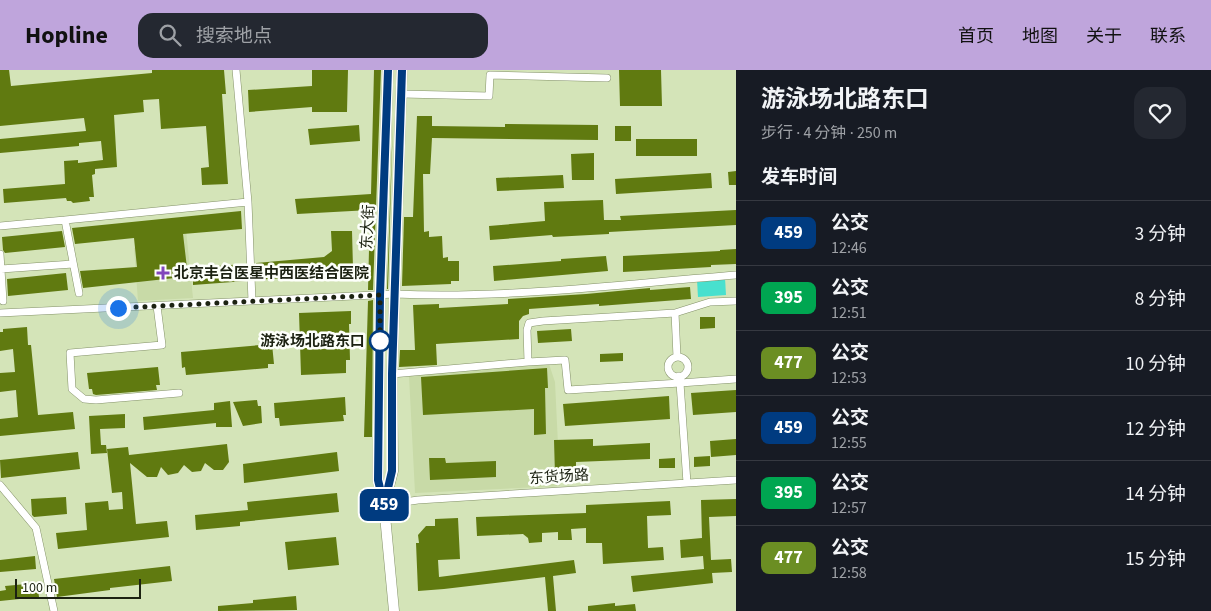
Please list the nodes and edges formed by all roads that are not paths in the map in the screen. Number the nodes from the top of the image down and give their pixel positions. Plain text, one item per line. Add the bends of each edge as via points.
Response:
1 (236, 70) edge
2 (388, 70) edge
3 (402, 70) edge
4 (607, 78) dead end
5 (402, 94) junction
6 (248, 202) junction
7 (65, 220) junction
8 (0, 226) edge
9 (0, 254) edge
10 (73, 264) junction
11 (1, 269) edge
12 (736, 275) edge
13 (79, 293) dead end
14 (395, 294) junction
15 (380, 295) junction
16 (4, 301) dead end
17 (252, 301) junction
18 (736, 301) edge
19 (157, 306) junction
20 (0, 313) edge
21 (675, 313) junction
22 (677, 357) junction
23 (528, 362) junction
24 (392, 374) junction
25 (679, 380) junction
26 (736, 380) edge
27 (179, 393) dead end
28 (736, 480) edge
29 (687, 483) junction
30 (0, 485) edge
31 (384, 505) junction
32 (54, 611) edge
33 (394, 611) edge

1 - 6 street
2 - 15 main road, 东大街
3 - 5 main road, 东大街
4 - 5 street via 490,75 489,96
5 - 14 main road, 东大街
6 - 7 street
6 - 17 street
7 - 8 street
7 - 10 street
9 - 11 street
10 - 11 street
10 - 13 street
11 - 16 street
12 - 14 street via 538,291 445,296
14 - 15 street
14 - 24 main road, 东大街
15 - 17 street
15 - 31 main road, 东大街 via 378,480
17 - 19 street
18 - 21 street via 710,302
19 - 20 street
19 - 27 street via 162,345 70,353 72,389 84,399 96,400
21 - 22 street
21 - 23 street via 529,323
22 - 25 street via 684,359 687,365
22 - 25 street via 670,361 668,369
23 - 24 street
23 - 25 street via 565,360 568,390
24 - 31 main road, 东大街 via 392,471
25 - 26 street
25 - 29 street
28 - 29 street, 东货场路
29 - 31 street, 东货场路 via 418,500
30 - 32 street via 36,528
31 - 33 main road, 东大街

